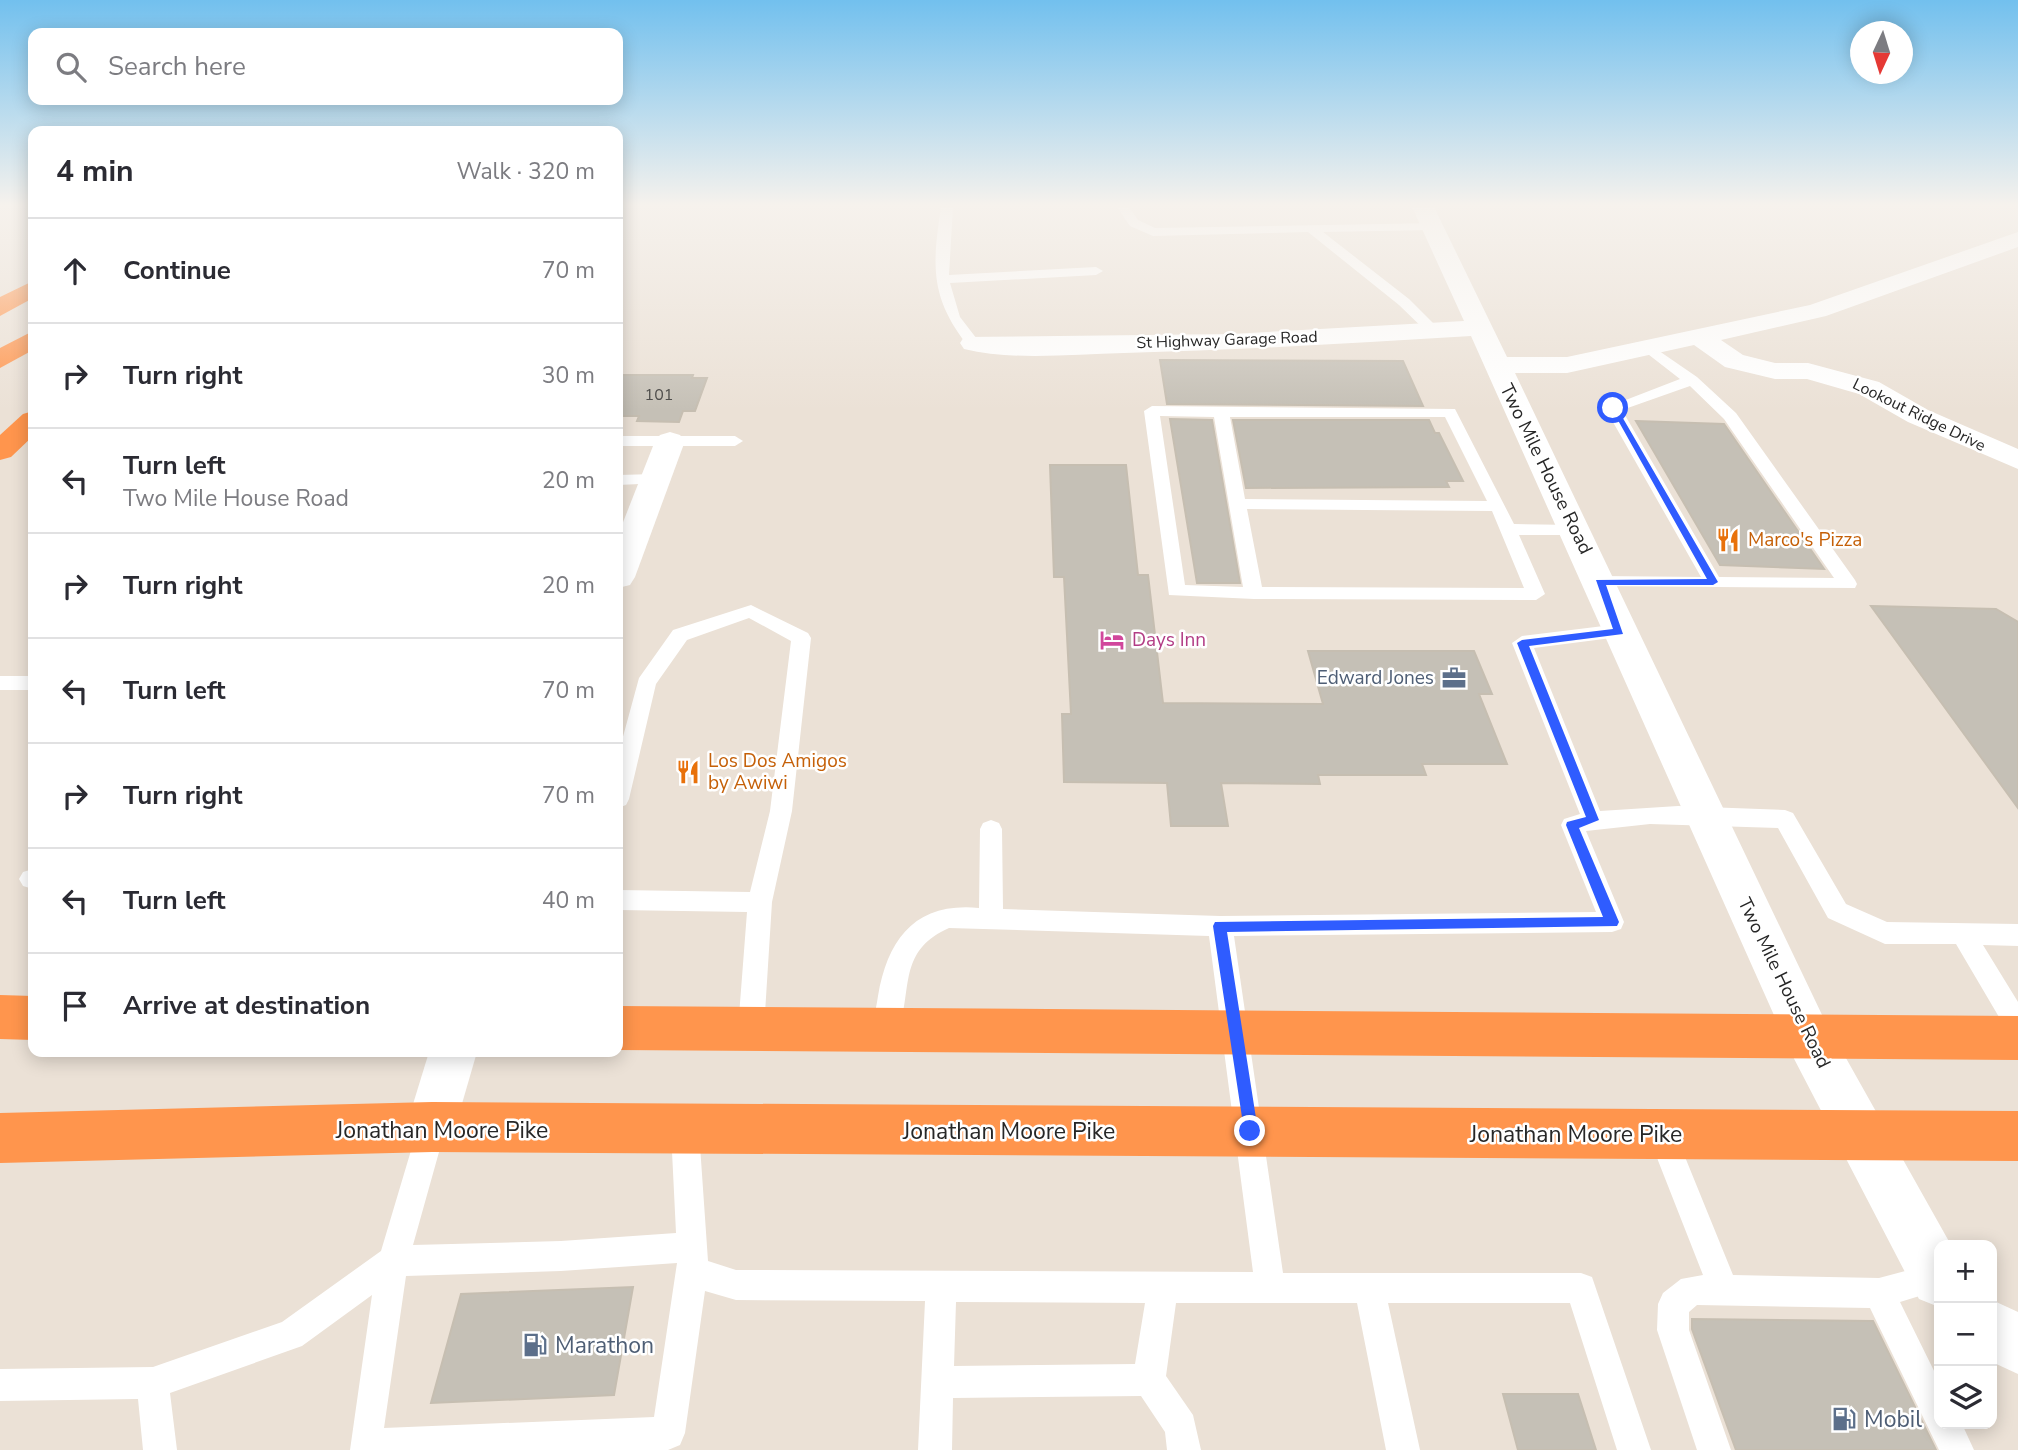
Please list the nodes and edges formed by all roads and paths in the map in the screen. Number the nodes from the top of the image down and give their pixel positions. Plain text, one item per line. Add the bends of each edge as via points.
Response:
1 (943, 275) edge
2 (1026, 275) edge
3 (1370, 275) edge
4 (1455, 275) edge
5 (1918, 275) edge
6 (944, 279) junction
7 (28, 291) edge
8 (0, 308) edge
9 (1480, 328) junction
10 (1434, 331) junction
11 (1701, 338) junction
12 (28, 342) edge
13 (973, 343) joint
14 (1649, 348) junction
15 (0, 360) edge
16 (1496, 365) junction
17 (1692, 380) junction
18 (1221, 412) junction
19 (28, 425) edge
20 (623, 441) edge
21 (670, 441) junction
22 (734, 441) dead end
23 (0, 451) edge
24 (2018, 460) edge
25 (656, 479) junction
26 (623, 480) edge
27 (1237, 504) junction
28 (1498, 506) junction
29 (627, 525) edge
30 (1508, 529) junction
31 (1575, 530) junction
32 (623, 546) edge
33 (1600, 582) junction
34 (1713, 582) junction
35 (1254, 593) junction
36 (1620, 631) junction
37 (0, 683) edge
38 (28, 683) edge
39 (623, 778) edge
40 (1705, 816) junction
41 (1593, 820) junction
42 (991, 829) dead end
43 (623, 900) edge
44 (760, 902) junction
45 (991, 919) junction
46 (1220, 926) junction
47 (1963, 934) junction
48 (2018, 935) edge
49 (0, 1017) edge
50 (28, 1018) edge
51 (2018, 1026) edge
52 (623, 1028) edge
53 (751, 1029) junction
54 (886, 1030) junction
55 (1234, 1032) junction
56 (1807, 1035) junction
57 (2018, 1038) edge
58 (452, 1057) edge
59 (432, 1127) junction
60 (685, 1131) junction
61 (1250, 1131) junction
62 (1662, 1135) junction
63 (2018, 1136) edge
64 (1862, 1137) junction
65 (0, 1138) edge
66 (693, 1260) junction
67 (393, 1261) junction
68 (1934, 1271) edge
69 (1934, 1279) edge
70 (941, 1287) junction
71 (1163, 1287) junction
72 (1270, 1288) junction
73 (1369, 1288) junction
74 (1724, 1290) junction
75 (1879, 1293) junction
76 (1997, 1331) edge
77 (2018, 1345) edge
78 (1149, 1380) junction
79 (153, 1382) junction
80 (938, 1382) junction
81 (0, 1385) edge
82 (1934, 1402) edge
83 (160, 1450) edge
84 (935, 1450) edge
85 (1184, 1450) edge
86 (1403, 1450) edge
87 (1634, 1450) edge
88 (1714, 1450) edge

1 - 6 lane
2 - 6 lane
3 - 10 lane
4 - 9 street
5 - 11 street, Two Mile House Road via 1817,311
6 - 13 lane via 952,315
7 - 8 highway
9 - 10 street, St Highway Garage Road
9 - 16 street
10 - 13 street, St Highway Garage Road via 1231,342 1026,347
11 - 14 street, Two Mile House Road
11 - 24 street, Lookout Ridge Drive via 1734,361 1775,371 1808,371 1869,388 1917,416
12 - 15 highway
14 - 16 street, Two Mile House Road via 1567,365
14 - 17 lane
16 - 31 street, Two Mile House Road
17 - 34 lane via 1613,408
17 - 34 lane via 1730,416 1848,584
18 - 27 lane
18 - 28 lane via 1450,412
18 - 35 lane via 1152,411 1176,591
19 - 23 highway
20 - 21 lane
21 - 22 lane
21 - 25 street
25 - 26 lane
25 - 29 street
27 - 28 lane
27 - 35 lane
28 - 30 lane
29 - 32 street
30 - 31 lane
30 - 35 lane via 1536,594
31 - 33 street, Two Mile House Road
33 - 34 lane
33 - 36 street, Two Mile House Road
36 - 40 street, Two Mile House Road
36 - 41 lane via 1522,643
37 - 38 lane
39 - 44 lane via 646,683 680,635 751,611 801,638 781,811
40 - 41 lane
40 - 47 lane via 1785,819 1838,911 1885,933
40 - 56 street, Two Mile House Road
41 - 46 lane via 1572,825 1612,922
42 - 45 lane
43 - 44 lane
44 - 53 lane
45 - 46 lane
45 - 54 lane via 949,917 915,932 897,963
46 - 55 lane
47 - 48 lane
47 - 51 lane
49 - 50 highway
52 - 53 highway
53 - 54 highway
54 - 55 highway
55 - 56 highway
55 - 61 lane
56 - 57 highway
56 - 64 street, Two Mile House Road
58 - 59 street
59 - 60 highway, Jonathan Moore Pike
59 - 65 highway, Jonathan Moore Pike
59 - 67 lane
60 - 61 highway, Jonathan Moore Pike
60 - 66 lane
61 - 62 highway, Jonathan Moore Pike
61 - 72 lane
62 - 64 highway, Jonathan Moore Pike
62 - 74 lane
63 - 64 highway, Jonathan Moore Pike
64 - 68 street, Two Mile House Road
66 - 67 lane via 561,1256
66 - 67 lane via 668,1433 365,1446
66 - 70 lane via 736,1286
67 - 79 lane via 291,1335
69 - 75 lane
70 - 71 lane
70 - 80 lane
71 - 72 lane
71 - 78 lane
72 - 73 lane
73 - 86 lane
73 - 87 lane via 1581,1288
74 - 75 lane
74 - 88 lane via 1692,1290 1674,1304 1673,1330
75 - 82 lane
76 - 77 street
78 - 80 lane
78 - 85 lane via 1181,1427
79 - 81 lane
79 - 83 lane
80 - 84 lane

